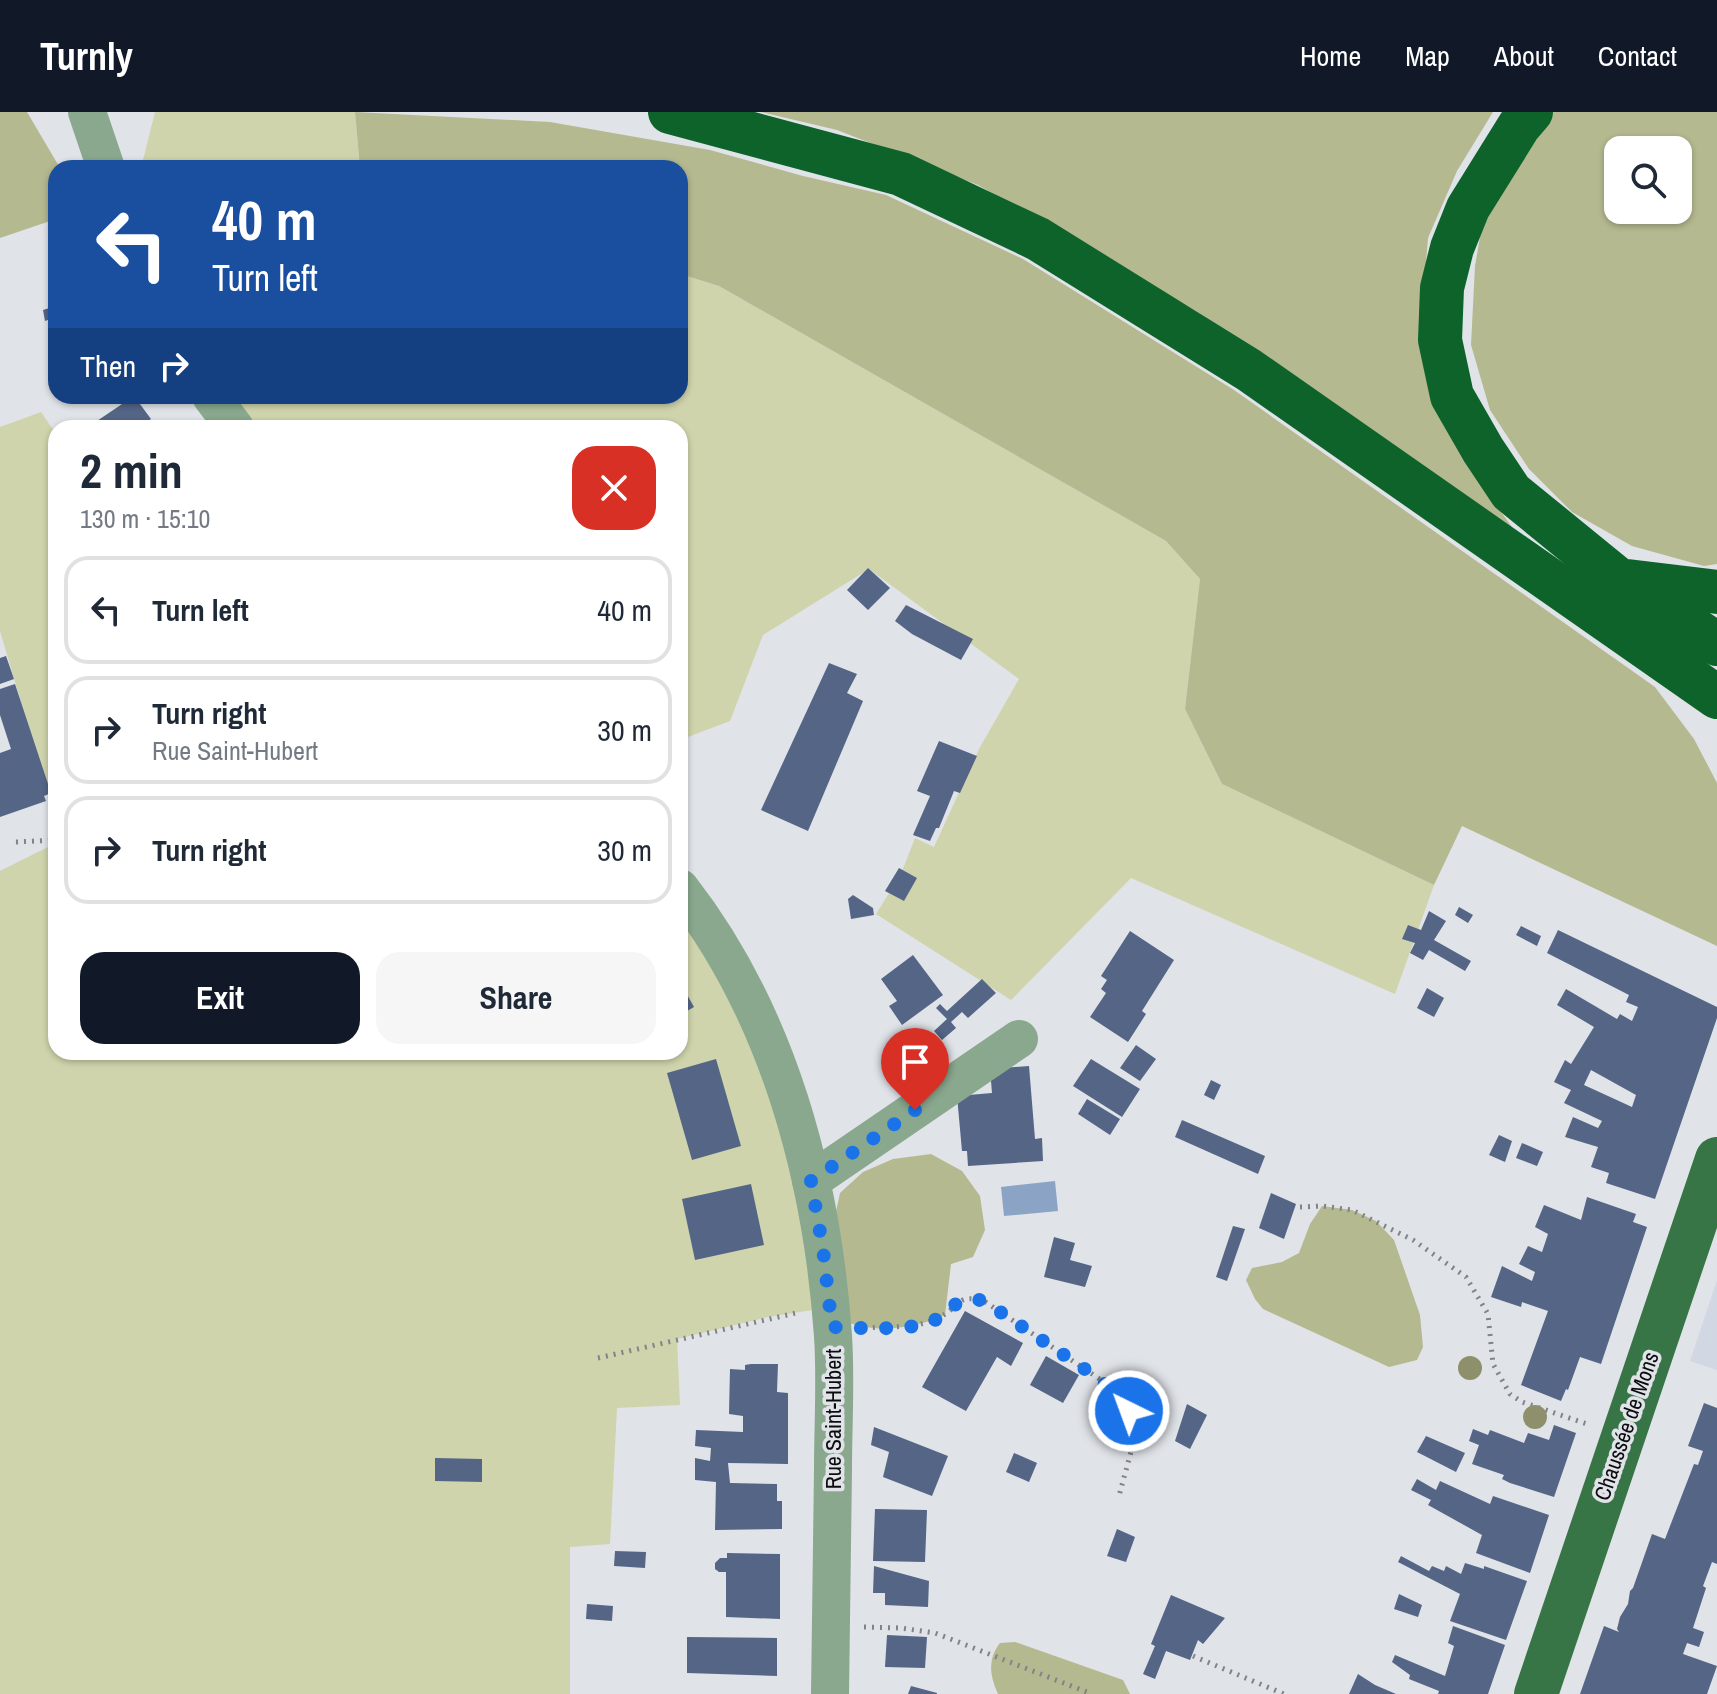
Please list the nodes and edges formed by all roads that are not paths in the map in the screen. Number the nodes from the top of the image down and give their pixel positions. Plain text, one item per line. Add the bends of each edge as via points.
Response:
1 (87, 112) edge
2 (670, 112) edge
3 (1531, 112) edge
4 (103, 160) edge
5 (1619, 580) junction
6 (1717, 592) edge
7 (1717, 644) edge
8 (1712, 698) edge
9 (688, 899) edge
10 (1019, 1039) dead end
11 (1717, 1159) edge
12 (811, 1181) junction
13 (1708, 1217) edge
14 (830, 1694) edge
15 (1536, 1694) edge

1 - 4 street
2 - 8 highway via 901,174 1038,239 1249,370
3 - 5 highway via 1468,208 1452,248 1442,288 1440,340 1452,396 1511,492
5 - 6 highway
5 - 7 highway
9 - 12 street, Rue Saint-Hubert via 723,949 758,1018
10 - 12 street
11 - 13 main road, Chaussée de Mons
12 - 14 street, Rue Saint-Hubert via 834,1369
13 - 15 main road, Chaussée de Mons via 1622,1436

